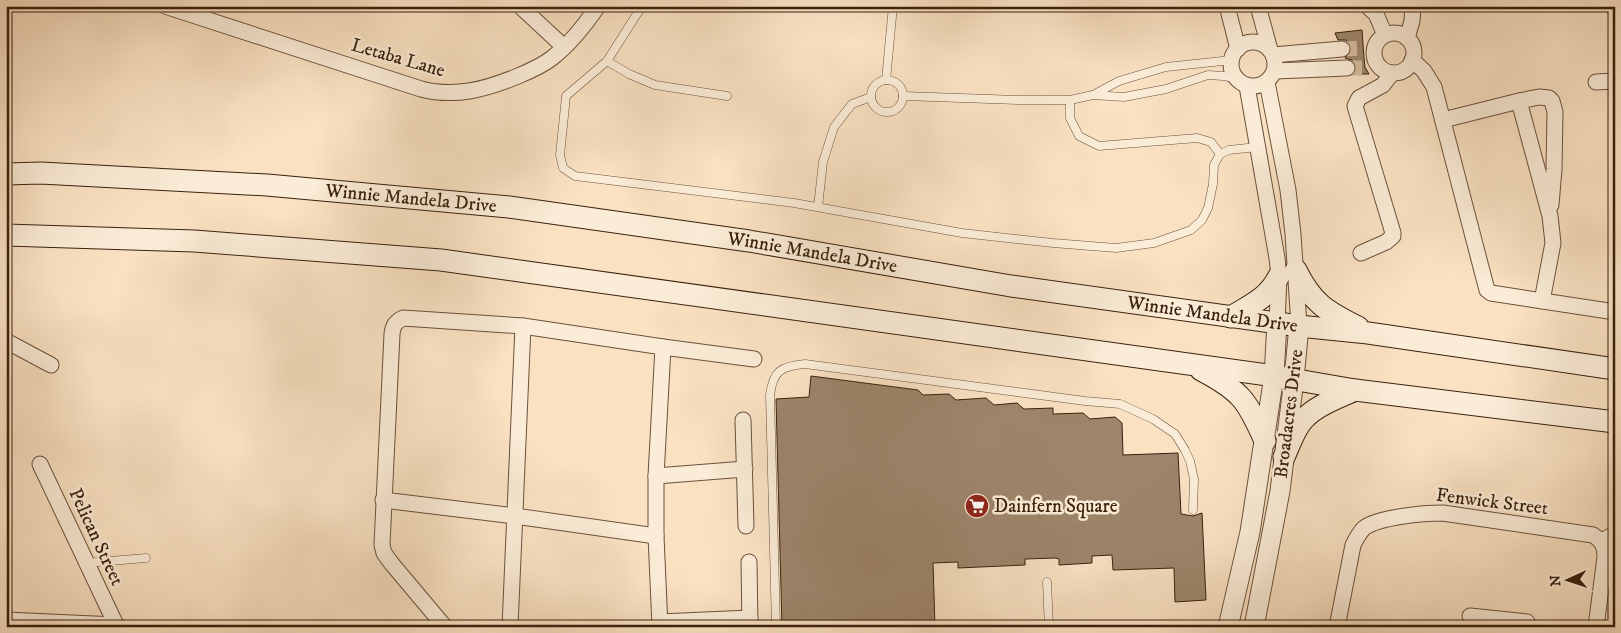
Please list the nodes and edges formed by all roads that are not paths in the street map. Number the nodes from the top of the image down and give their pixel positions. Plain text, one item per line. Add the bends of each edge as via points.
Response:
1 (165, 6) edge
2 (520, 6) edge
3 (598, 6) edge
4 (642, 6) edge
5 (893, 6) edge
6 (1227, 6) edge
7 (1258, 6) edge
8 (1367, 6) edge
9 (1413, 6) edge
10 (1385, 35) junction
11 (1407, 38) junction
12 (564, 47) junction
13 (1342, 49) tunnel mouth
14 (1317, 51) junction
15 (1272, 52) junction
16 (1235, 54) junction
17 (1412, 60) junction
18 (607, 61) junction
19 (1347, 68) tunnel mouth
20 (1319, 69) junction
21 (1379, 70) junction
22 (1271, 77) junction
23 (886, 80) junction
24 (1615, 81) edge
25 (1241, 82) junction
26 (1596, 82) dead end
27 (1093, 95) junction
28 (727, 96) dead end
29 (903, 96) junction
30 (871, 97) junction
31 (1070, 100) junction
32 (1519, 101) junction
33 (1443, 120) junction
34 (1257, 147) junction
35 (1220, 154) junction
36 (6, 174) edge
37 (818, 207) junction
38 (1550, 216) junction
39 (6, 235) edge
40 (1361, 253) dead end
41 (1288, 273) junction
42 (1542, 301) junction
43 (1615, 312) edge
44 (1231, 317) junction
45 (1277, 323) junction
46 (523, 326) junction
47 (1299, 326) junction
48 (1368, 333) junction
49 (6, 341) edge
50 (663, 347) junction
51 (754, 359) dead end
52 (51, 365) dead end
53 (1192, 365) junction
54 (1615, 369) edge
55 (1284, 377) junction
56 (1355, 390) junction
57 (743, 420) dead end
58 (1615, 422) edge
59 (1265, 441) junction
60 (1284, 458) junction
61 (40, 464) dead end
62 (745, 469) junction
63 (656, 476) junction
64 (383, 500) junction
65 (1194, 510) dead end
66 (515, 516) junction
67 (746, 526) dead end
68 (1615, 534) edge
69 (656, 536) junction
70 (1607, 546) edge
71 (146, 558) dead end
72 (749, 562) dead end
73 (86, 563) junction
74 (1046, 582) dead end
75 (1470, 618) edge
76 (6, 620) edge
77 (750, 622) edge
78 (1526, 622) dead end
79 (28, 624) edge
80 (660, 624) edge
81 (116, 626) edge
82 (445, 627) edge
83 (510, 627) edge
84 (776, 627) edge
85 (1049, 627) edge
86 (1228, 627) edge
87 (1254, 627) edge
88 (1337, 627) edge
89 (1596, 627) edge

1 - 12 street, Letaba Lane via 432,92 470,92 489,87 535,69
2 - 12 street
3 - 12 street, Letaba Lane
4 - 18 lane
5 - 23 lane
6 - 16 street
7 - 15 street
8 - 10 street via 1376,14
9 - 11 street
10 - 11 street via 1397,34
10 - 21 street via 1369,47
11 - 17 street via 1413,48
13 - 14 street
14 - 15 street
14 - 20 street
15 - 16 street via 1251,42
15 - 22 street via 1275,60
16 - 25 street via 1231,66
16 - 27 lane via 1119,81
17 - 21 street via 1404,70
17 - 33 street via 1429,77
18 - 28 lane via 655,85
18 - 37 lane via 566,96 560,155 562,168 575,176
19 - 20 street
20 - 22 street
21 - 40 street via 1383,85 1359,98 1356,106 1393,236
22 - 25 street via 1258,86
22 - 41 street, Broadacres Drive via 1288,190
23 - 29 lane via 898,84
23 - 30 lane via 875,85
24 - 26 street
25 - 27 lane via 1208,75 1166,89 1124,97
25 - 34 street, Broadacres Drive
27 - 31 lane
29 - 30 lane via 899,107 888,112 876,108
29 - 31 lane
30 - 37 lane via 852,104 834,127 823,162
31 - 35 lane via 1070,118 1079,136 1099,146 1197,138 1211,142
32 - 33 street
32 - 38 street
32 - 38 street via 1549,98 1554,105
33 - 42 street via 1487,290
34 - 35 lane
34 - 41 street, Broadacres Drive
35 - 37 lane via 1214,165 1208,208 1202,220 1191,230 1154,242 1116,248 962,233
36 - 44 main road, Winnie Mandela Drive via 267,185 509,207 749,241 1011,286
38 - 42 street via 1552,243
39 - 53 main road via 194,241 440,260
41 - 44 main road via 1265,296
41 - 45 street, Broadacres Drive
41 - 47 street, Broadacres Drive
41 - 48 main road via 1322,307
42 - 43 street
44 - 45 main road, Winnie Mandela Drive
45 - 47 main road, Winnie Mandela Drive
45 - 55 street, Broadacres Drive
46 - 50 street
46 - 64 street via 410,318 396,321 392,334
46 - 66 street
47 - 48 main road, Winnie Mandela Drive
47 - 55 street, Broadacres Drive
48 - 54 main road, Winnie Mandela Drive
49 - 52 street
50 - 51 street
50 - 63 street
53 - 55 main road
53 - 59 main road via 1221,380 1246,402
55 - 56 main road
55 - 59 street, Broadacres Drive
55 - 60 street, Broadacres Drive
56 - 58 main road
56 - 60 main road via 1317,408 1304,418
57 - 62 street
59 - 86 street, Broadacres Drive via 1250,532
60 - 87 street, Broadacres Drive
61 - 73 street, Pelican Street
62 - 63 street
62 - 67 street
63 - 69 street
64 - 66 street
64 - 82 street via 384,553
65 - 84 lane via 1194,479 1190,461 1175,434 1153,419 1120,404 794,365 776,373 770,395
66 - 69 street
66 - 83 street
68 - 70 street
69 - 80 street
70 - 88 street, Fenwick Street via 1592,535 1443,514 1420,514 1373,523 1358,535 1353,545
70 - 89 street
71 - 73 lane
72 - 77 street
73 - 81 street, Pelican Street
74 - 85 lane
75 - 78 street
76 - 79 street
77 - 80 street
79 - 81 street

